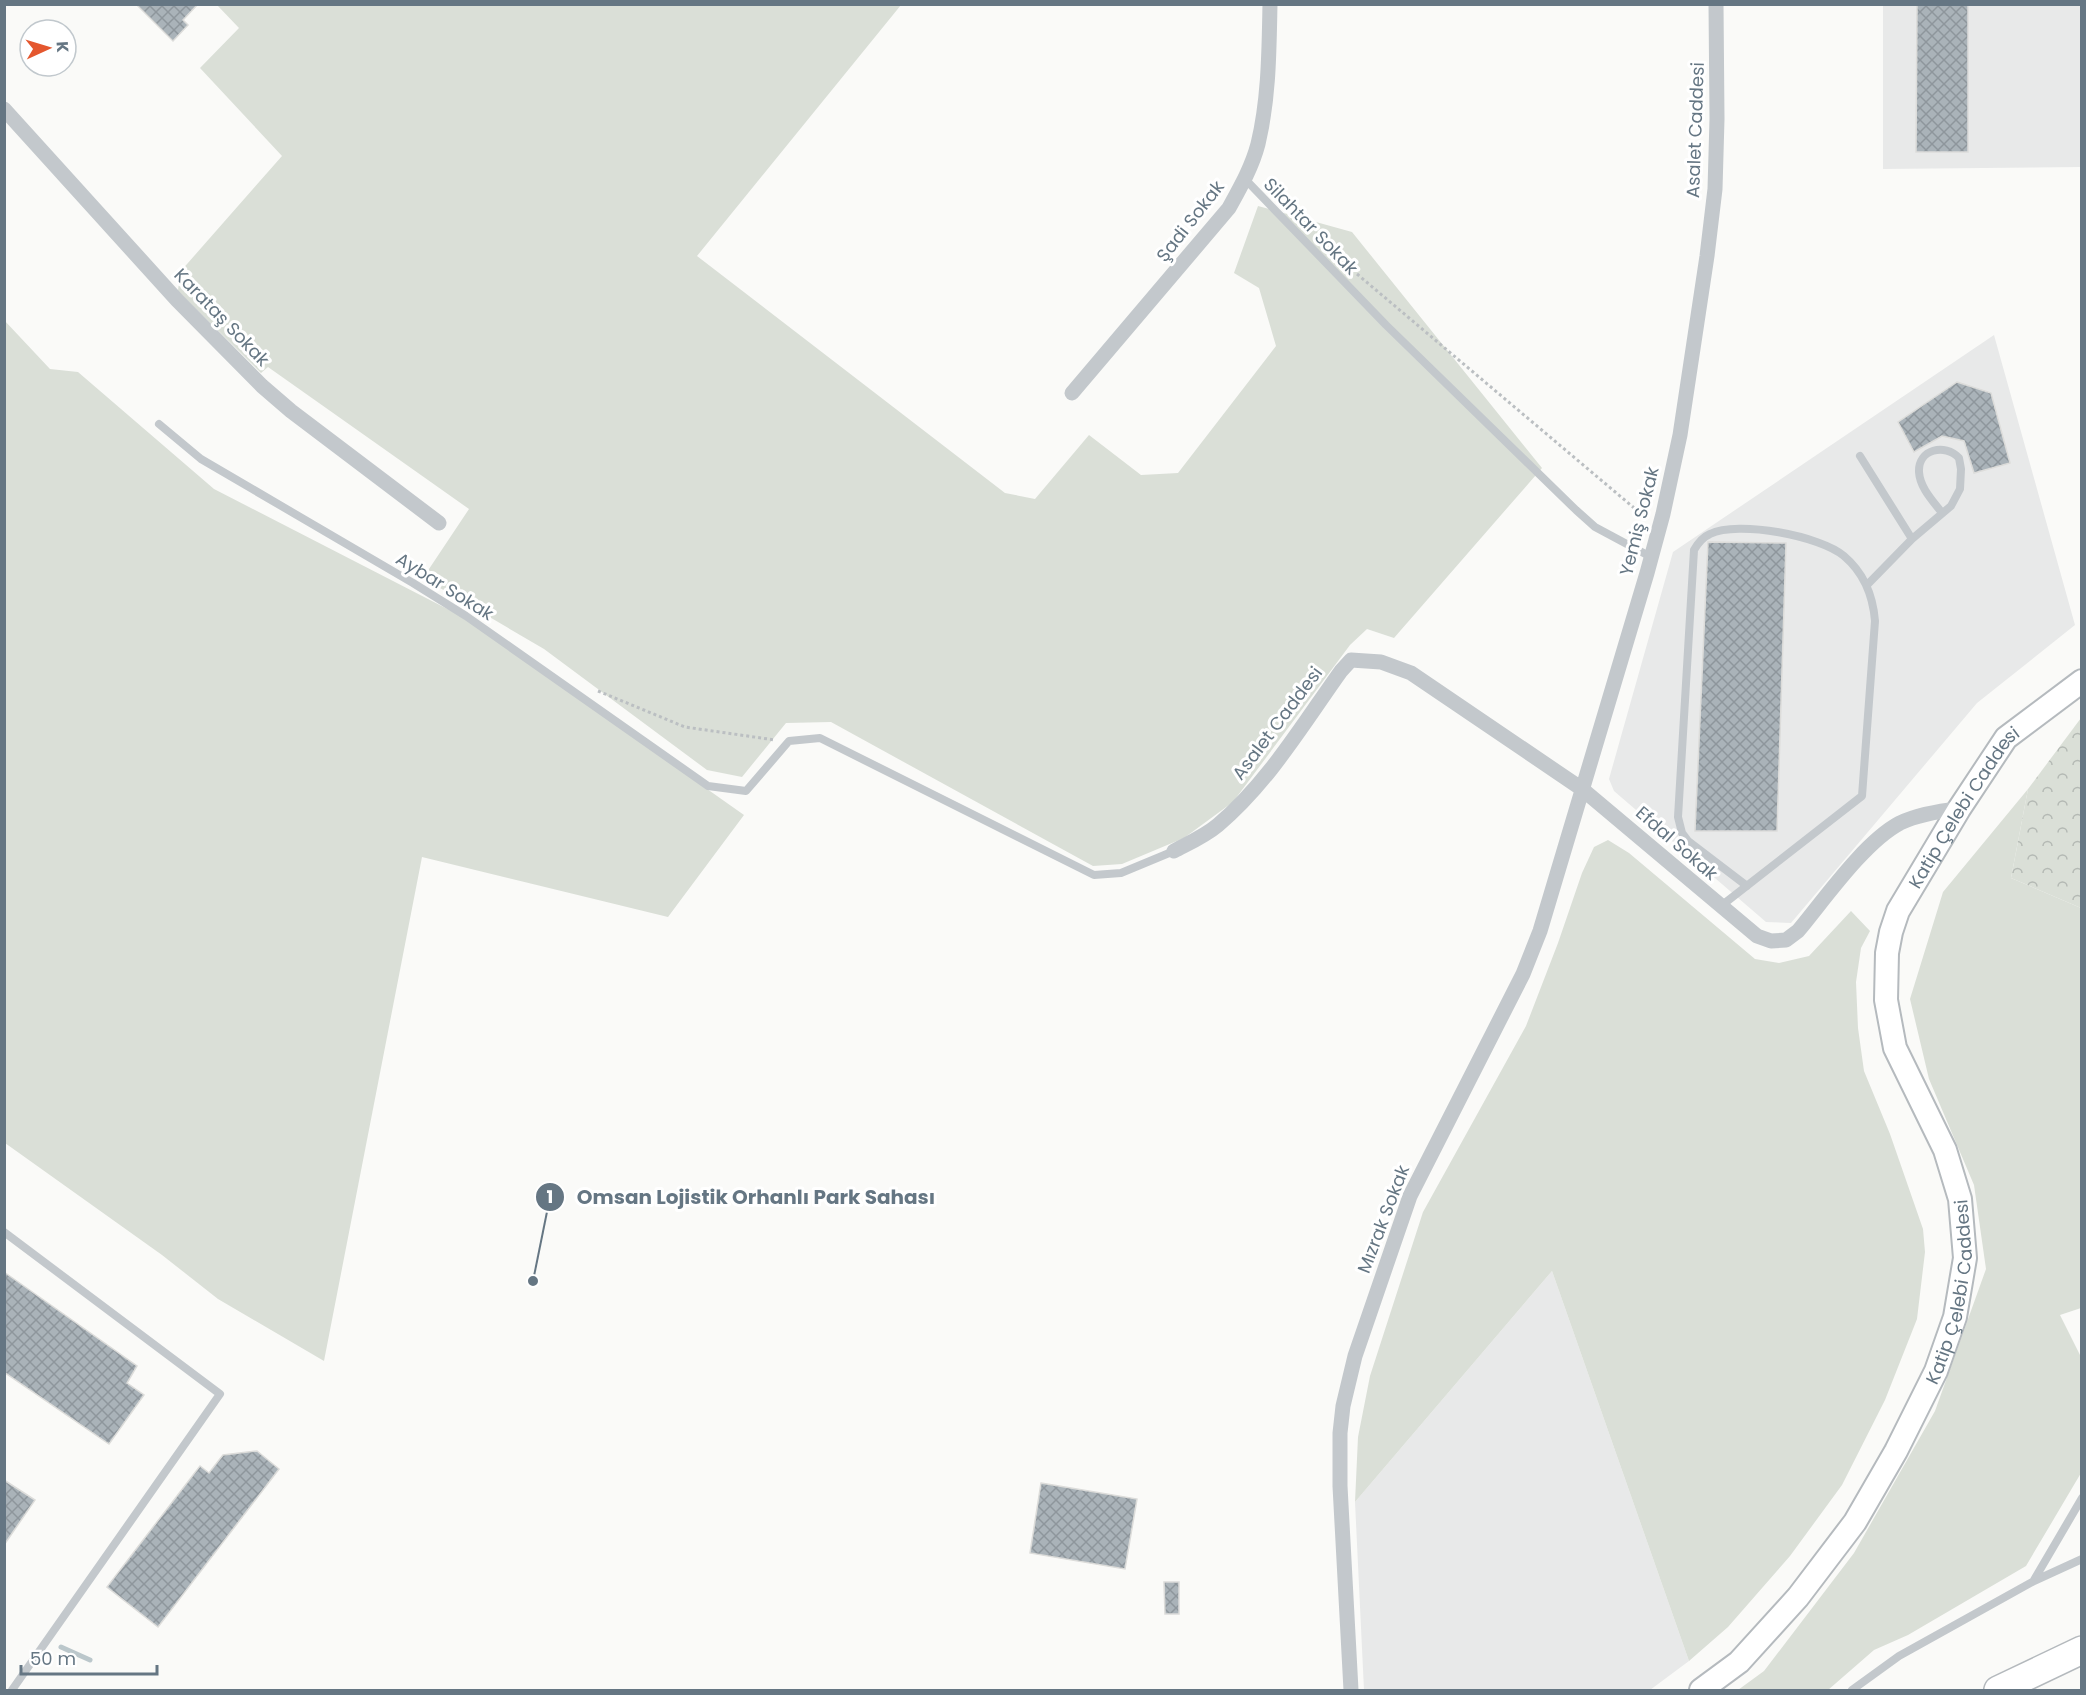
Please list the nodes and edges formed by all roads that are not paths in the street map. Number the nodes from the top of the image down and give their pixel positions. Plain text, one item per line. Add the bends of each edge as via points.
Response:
1 (1270, 4) edge
2 (1716, 4) edge
3 (4, 109) edge
4 (1245, 179) junction
5 (1707, 256) joint
6 (1072, 393) dead end
7 (159, 424) dead end
8 (1860, 456) dead end
9 (1942, 513) junction
10 (439, 523) dead end
11 (1912, 539) junction
12 (1651, 557) junction
13 (1867, 585) junction
14 (1351, 660) joint
15 (2082, 681) edge
16 (1582, 789) junction
17 (1959, 809) junction
18 (1174, 851) joint
19 (1747, 886) junction
20 (1721, 906) junction
21 (4, 1232) edge
22 (2082, 1498) edge
23 (2082, 1558) edge
24 (2034, 1581) junction
25 (2082, 1650) edge
26 (12, 1690) edge
27 (1351, 1690) edge
28 (1701, 1690) edge
29 (1852, 1690) edge
30 (1998, 1690) edge

1 - 4 street, Şadi Sokak via 1269,75 1258,145
2 - 5 street, Asalet Caddesi via 1715,189
3 - 10 street, Karataş Sokak via 177,300 262,386
4 - 6 street, Şadi Sokak via 1229,208
4 - 12 lane, Silahtar Sokak via 1386,325 1576,510 1595,527
5 - 12 street, Yemiş Sokak via 1680,435
7 - 18 lane, Aybar Sokak via 201,459 466,616 708,786 746,791 789,741 820,738 1094,875 1121,873
8 - 11 lane
9 - 9 lane via 1952,506 1961,480 1959,458 1943,449 1924,457 1919,471 1925,490
9 - 11 lane
11 - 13 lane
12 - 16 street, Yemiş Sokak
13 - 19 lane via 1875,621 1862,796
13 - 19 lane via 1852,564 1833,548 1788,534 1718,531 1702,539 1694,550 1678,817 1688,841
14 - 16 street, Efdal Sokak via 1381,662 1411,673
14 - 18 street, Asalet Caddesi via 1254,788 1217,825
15 - 17 main road, Katip Çelebi Caddesi via 2006,738
16 - 20 street, Efdal Sokak
16 - 27 street, Mızrak Sokak via 1543,922 1523,974 1410,1196 1355,1356 1340,1433
17 - 20 street, Efdal Sokak via 1919,816 1886,832 1863,853 1798,932 1786,940 1771,941 1757,936
17 - 28 main road, Katip Çelebi Caddesi via 1898,911 1887,953 1886,1000 1895,1048 1945,1150 1960,1199 1965,1258 1955,1317 1936,1371 1856,1522 1798,1597 1739,1662
19 - 20 lane
21 - 26 lane via 220,1394
22 - 24 lane
23 - 24 lane
24 - 29 lane via 1899,1656
25 - 30 highway

